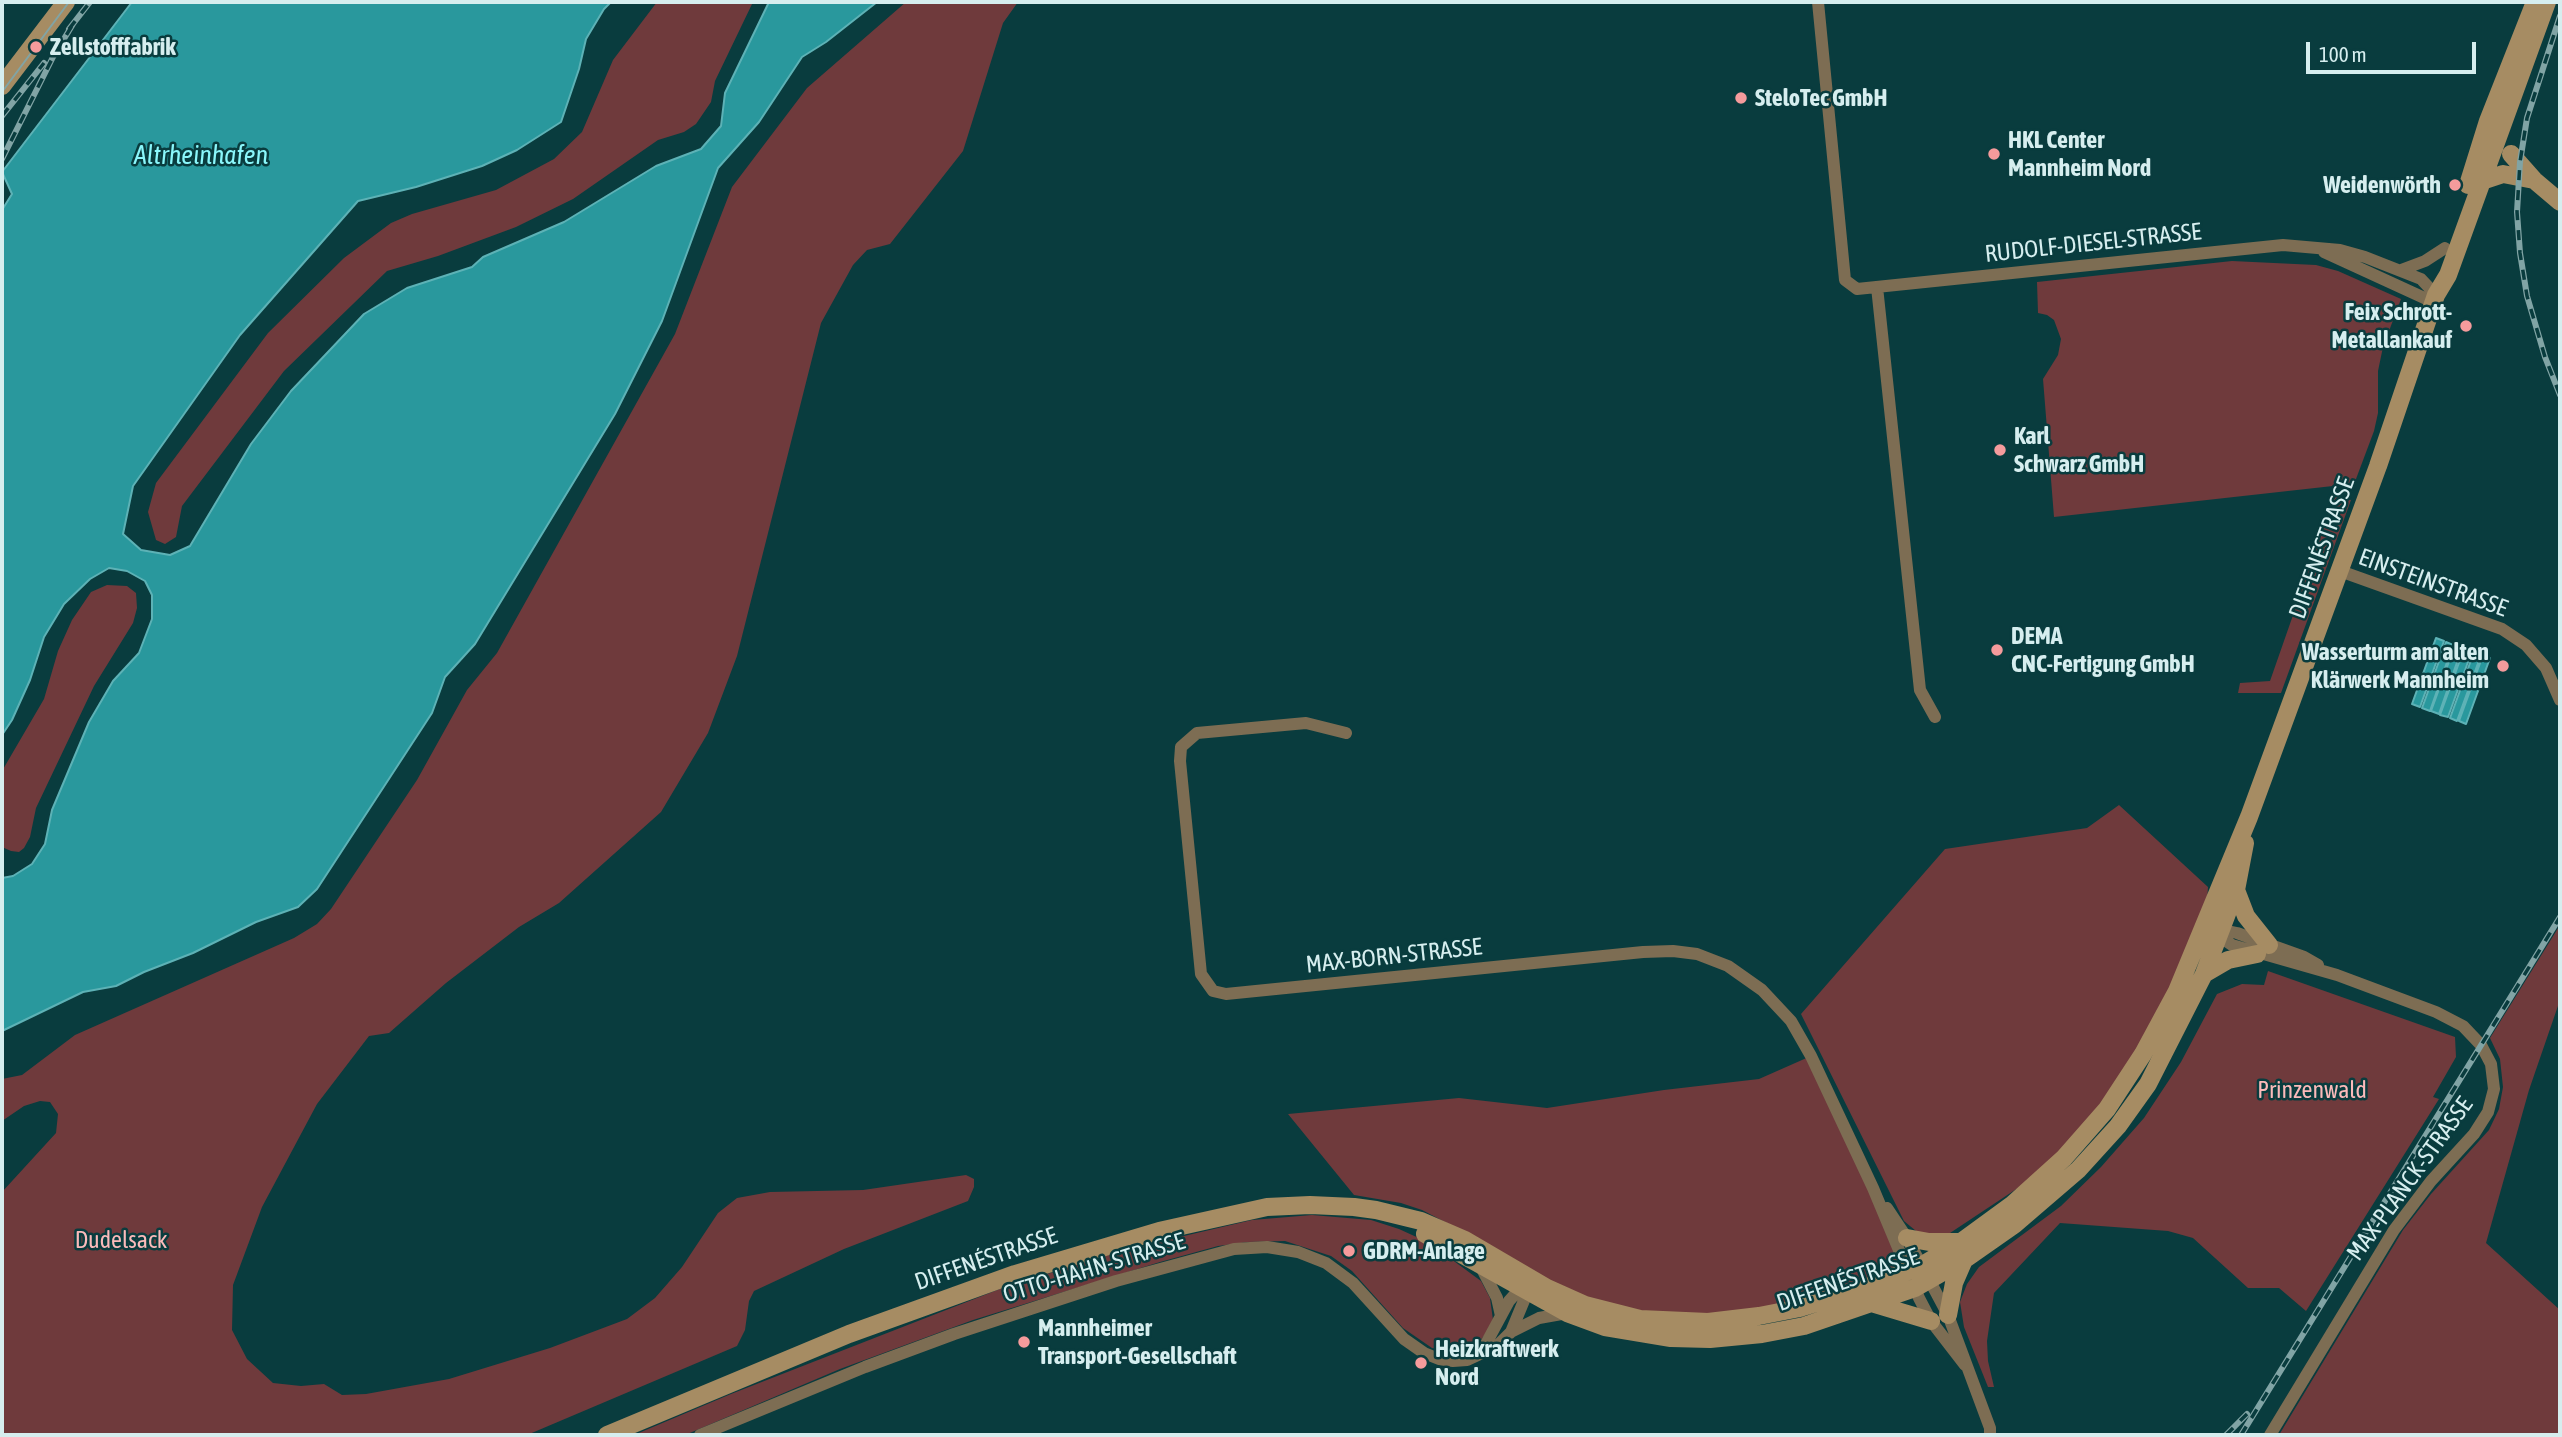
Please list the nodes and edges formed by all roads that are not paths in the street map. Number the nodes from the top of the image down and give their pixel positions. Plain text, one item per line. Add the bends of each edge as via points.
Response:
1 (66, 2) edge
2 (1818, 2) edge
3 (2535, 2) edge
4 (2547, 2) edge
5 (2, 86) edge
6 (2502, 126) junction
7 (2483, 153) junction
8 (2511, 154) junction
9 (2503, 174) junction
10 (2534, 180) junction
11 (2482, 181) junction
12 (2560, 202) edge
13 (2315, 248) junction
14 (2445, 248) junction
15 (2401, 270) junction
16 (1877, 287) junction
17 (2435, 298) junction
18 (2340, 570) junction
19 (2560, 700) edge
20 (1935, 717) dead end
21 (1346, 733) dead end
22 (2249, 817) junction
23 (2235, 890) junction
24 (2214, 931) junction
25 (2263, 949) junction
26 (2204, 974) junction
27 (1873, 1188) junction
28 (1398, 1217) junction
29 (1908, 1238) junction
30 (1962, 1251) junction
31 (1479, 1264) junction
32 (1919, 1276) junction
33 (1526, 1287) junction
34 (1871, 1303) junction
35 (1567, 1313) junction
36 (1501, 1316) junction
37 (1939, 1318) junction
38 (1511, 1332) junction
39 (1480, 1353) junction
40 (1992, 1433) edge
41 (607, 1435) edge
42 (700, 1435) edge
43 (2270, 1435) edge

1 - 5 main road
2 - 16 street, RUDOLF-DIESEL-STRASSE via 1844,280 1857,289
3 - 7 main road, DIFFENÉSTRASSE
4 - 6 main road, DIFFENÉSTRASSE
6 - 7 main road, DIFFENÉSTRASSE
6 - 8 main road
7 - 8 main road
7 - 9 main road
7 - 11 main road, DIFFENÉSTRASSE
7 - 14 main road, DIFFENÉSTRASSE
8 - 10 main road
9 - 10 main road
9 - 11 main road
10 - 12 main road
11 - 17 main road, DIFFENÉSTRASSE
13 - 15 street, RUDOLF-DIESEL-STRASSE via 2340,250
13 - 16 street, RUDOLF-DIESEL-STRASSE via 2240,248
13 - 17 street, RUDOLF-DIESEL-STRASSE
14 - 15 street
14 - 17 main road, DIFFENÉSTRASSE via 2436,271
15 - 17 street, RUDOLF-DIESEL-STRASSE via 2421,279
16 - 20 street via 1920,690
17 - 18 main road, DIFFENÉSTRASSE
18 - 19 street, EINSTEINSTRASSE via 2502,629 2526,645 2546,668
18 - 22 main road, DIFFENÉSTRASSE
21 - 27 street, MAX-BORN-STRASSE via 1306,723 1197,733 1181,747 1201,974 1213,991 1226,994 1643,952 1707,957 1762,990 1791,1021
22 - 23 main road, DIFFENÉSTRASSE
22 - 24 main road, DIFFENÉSTRASSE
23 - 24 main road, DIFFENÉSTRASSE
23 - 25 main road
24 - 25 street, MAX-PLANCK-STRASSE via 2237,933
24 - 26 main road, DIFFENÉSTRASSE
24 - 30 main road, DIFFENÉSTRASSE via 2107,1109 2064,1158
25 - 26 main road via 2228,960
25 - 43 street, MAX-PLANCK-STRASSE via 2304,957 2463,1026 2491,1064 2494,1089 2481,1123 2394,1230
26 - 30 main road, DIFFENÉSTRASSE via 2148,1084 2118,1126 2078,1170 2014,1225
27 - 29 street, MAX-BORN-STRASSE
27 - 32 street, MAX-BORN-STRASSE
28 - 31 main road, DIFFENÉSTRASSE
28 - 33 main road, DIFFENÉSTRASSE via 1421,1221 1465,1240
28 - 41 main road, DIFFENÉSTRASSE via 1353,1207 1277,1206 1159,1231 1015,1274 849,1334
29 - 30 main road
29 - 32 street, MAX-BORN-STRASSE
30 - 32 main road, DIFFENÉSTRASSE
30 - 37 main road
31 - 33 main road, DIFFENÉSTRASSE
31 - 36 street via 1491,1283
32 - 33 main road, DIFFENÉSTRASSE via 1759,1317 1708,1322 1617,1314
32 - 34 main road, DIFFENÉSTRASSE
32 - 37 street
33 - 35 main road, DIFFENÉSTRASSE
33 - 36 street
33 - 38 street
34 - 35 main road, DIFFENÉSTRASSE via 1804,1326 1710,1339 1635,1333
34 - 37 main road
35 - 38 street, OTTO-HAHN-STRASSE via 1539,1318
36 - 39 street
37 - 40 street via 1965,1365
38 - 39 street, OTTO-HAHN-STRASSE via 1497,1346
39 - 42 street, OTTO-HAHN-STRASSE via 1453,1362 1424,1353 1404,1339 1353,1283 1326,1263 1266,1247 1234,1249 1116,1281 966,1330

